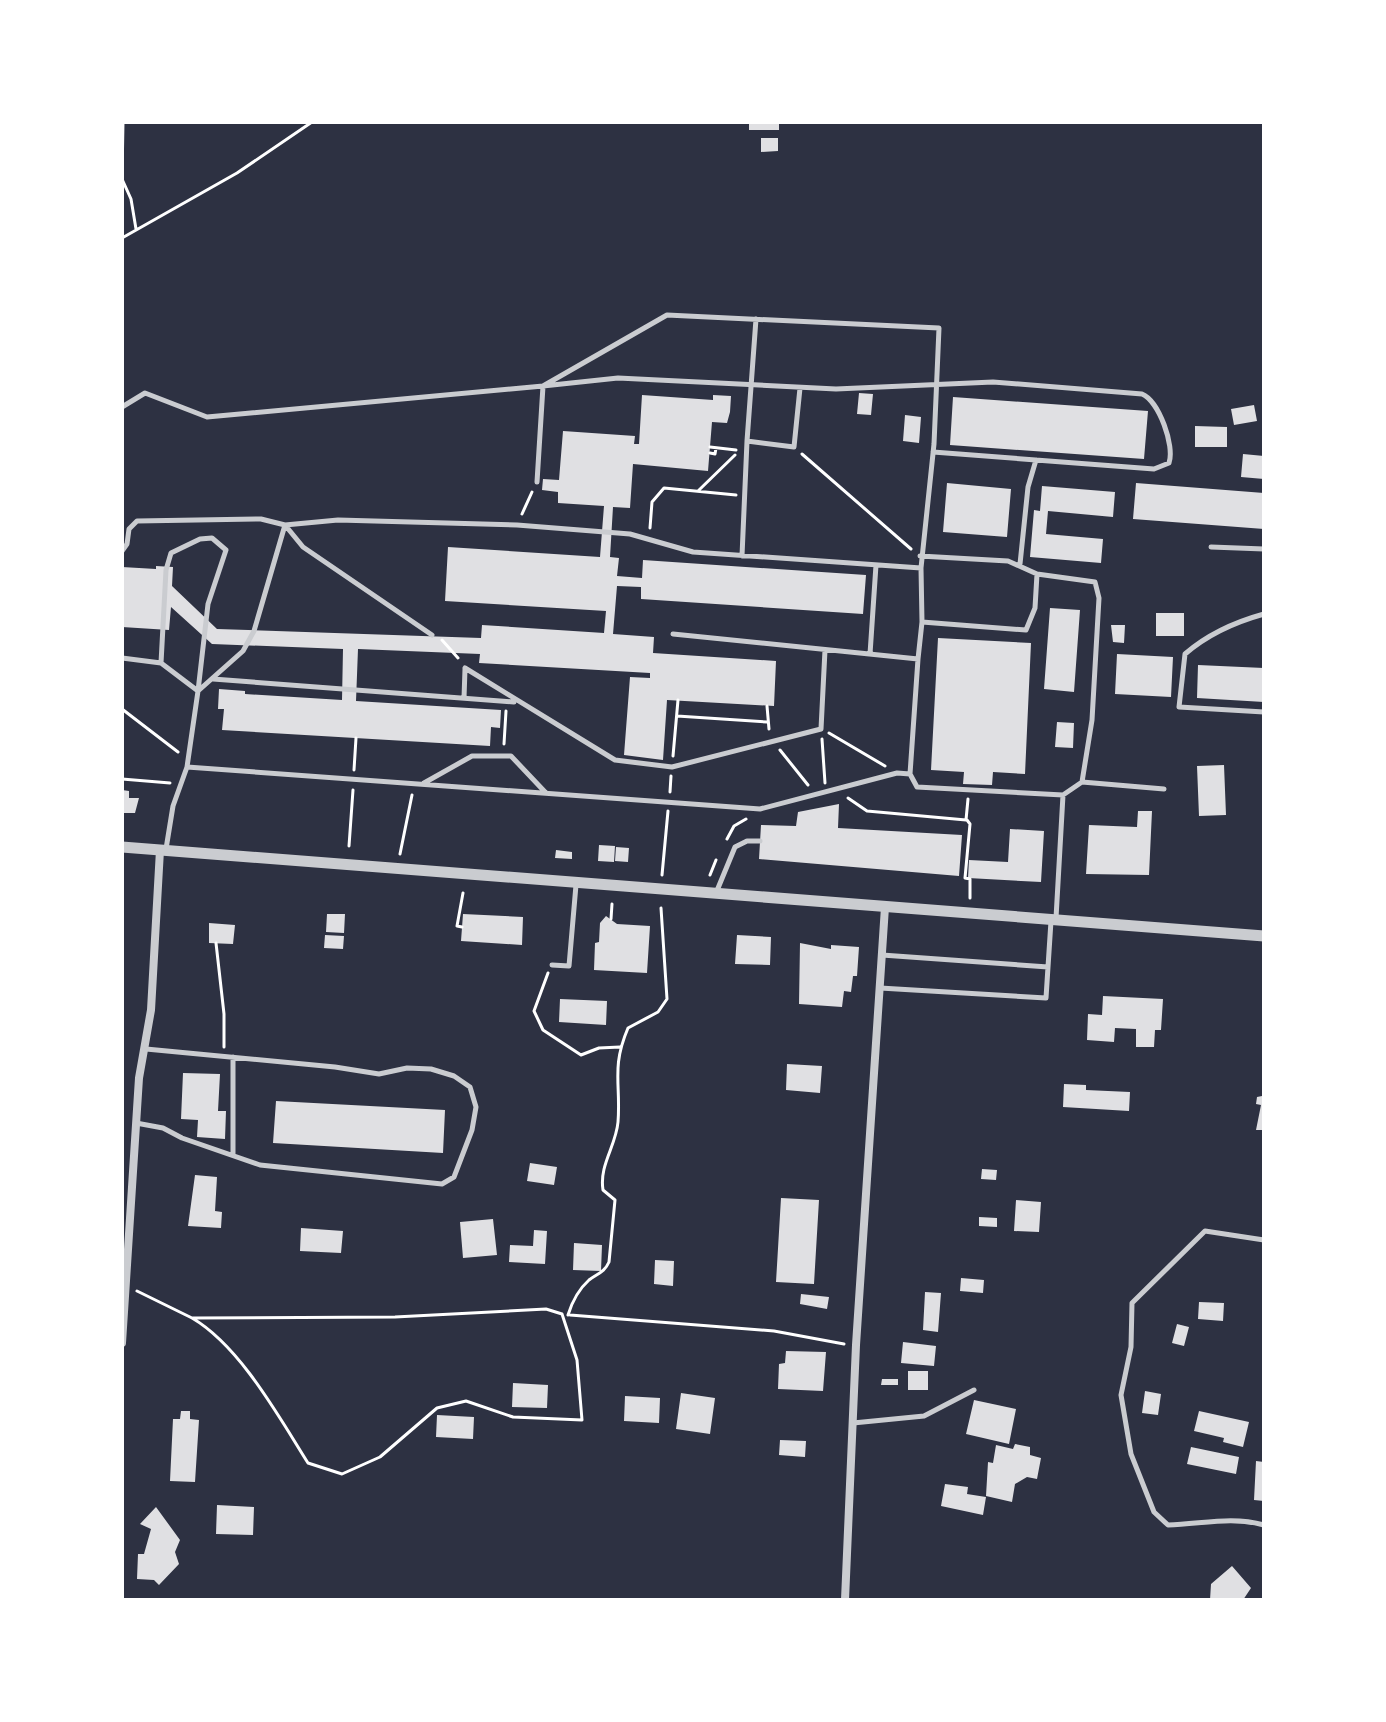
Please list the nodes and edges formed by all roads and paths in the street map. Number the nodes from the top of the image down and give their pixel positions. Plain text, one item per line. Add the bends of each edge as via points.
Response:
1 (123, 122) edge
2 (312, 122) edge
3 (122, 178) edge
4 (137, 230) junction
5 (122, 238) edge
6 (756, 319) junction
7 (937, 384) junction
8 (543, 386) junction
9 (751, 386) junction
10 (800, 388) junction
11 (122, 407) edge
12 (746, 443) junction
13 (710, 447) dead end
14 (794, 447) junction
15 (716, 448) junction
16 (740, 450) junction
17 (933, 452) junction
18 (710, 453) dead end
19 (1036, 460) junction
20 (537, 482) joint
21 (698, 491) junction
22 (744, 495) junction
23 (285, 525) junction
24 (517, 525) junction
25 (651, 540) junction
26 (1211, 547) dead end
27 (1264, 549) edge
28 (122, 551) edge
29 (742, 556) junction
30 (920, 556) junction
31 (1020, 564) junction
32 (876, 565) junction
33 (921, 568) junction
34 (1037, 574) junction
35 (1264, 614) edge
36 (922, 622) junction
37 (673, 634) dead end
38 (432, 635) joint
39 (825, 650) junction
40 (870, 654) junction
41 (122, 658) edge
42 (918, 659) junction
43 (161, 663) junction
44 (465, 668) junction
45 (212, 679) junction
46 (198, 691) junction
47 (464, 699) junction
48 (678, 700) dead end
49 (507, 701) junction
50 (517, 702) junction
51 (767, 706) dead end
52 (122, 709) edge
53 (1264, 712) edge
54 (677, 716) junction
55 (767, 722) junction
56 (821, 729) junction
57 (773, 742) junction
58 (181, 755) dead end
59 (504, 755) junction
60 (187, 767) junction
61 (672, 767) junction
62 (897, 773) junction
63 (910, 774) junction
64 (122, 779) edge
65 (1082, 782) junction
66 (180, 783) junction
67 (414, 783) junction
68 (423, 784) junction
69 (835, 788) junction
70 (1164, 789) dead end
71 (969, 790) junction
72 (825, 791) junction
73 (546, 793) junction
74 (815, 794) junction
75 (1063, 795) junction
76 (669, 804) junction
77 (966, 820) junction
78 (760, 841) dead end
79 (122, 847) edge
80 (163, 850) junction
81 (400, 854) dead end
82 (662, 875) dead end
83 (576, 884) junction
84 (463, 893) dead end
85 (716, 894) junction
86 (970, 898) dead end
87 (612, 904) dead end
88 (885, 907) junction
89 (661, 908) dead end
90 (611, 919) dead end
91 (1053, 920) junction
92 (462, 927) dead end
93 (1263, 934) edge
94 (216, 943) dead end
95 (882, 955) junction
96 (552, 965) joint
97 (1048, 967) junction
98 (880, 988) junction
99 (621, 1047) junction
100 (146, 1049) junction
101 (224, 1057) junction
102 (233, 1057) junction
103 (136, 1123) junction
104 (233, 1154) junction
105 (1264, 1240) edge
106 (126, 1285) junction
107 (562, 1314) junction
108 (568, 1315) junction
109 (192, 1318) junction
110 (122, 1343) edge
111 (856, 1345) junction
112 (974, 1390) dead end
113 (853, 1423) junction
114 (1264, 1525) edge
115 (845, 1600) edge

1 - 3 path
2 - 4 path via 237,173
3 - 4 path
4 - 5 path
6 - 7 lane via 939,328
6 - 8 lane via 667,315
6 - 9 lane
7 - 10 lane
7 - 17 lane
7 - 19 lane via 993,382 1142,394 1153,403 1171,454 1169,463 1158,469
8 - 9 lane via 618,378
8 - 11 lane via 207,417 145,393
8 - 20 lane
9 - 10 lane
9 - 12 lane
10 - 14 lane
12 - 14 lane
12 - 16 path
12 - 22 lane
13 - 15 path
14 - 30 path
15 - 16 path
15 - 18 path
16 - 21 path
17 - 19 lane
17 - 30 lane
19 - 31 lane
20 - 24 path
21 - 22 path
21 - 25 path via 664,488 652,502
22 - 29 lane
23 - 24 lane via 338,520
23 - 28 lane via 261,519 137,521
23 - 38 lane via 303,547
23 - 45 lane via 254,631 243,651
24 - 25 lane
25 - 29 lane via 693,552
26 - 27 lane
29 - 32 lane
30 - 31 lane
30 - 33 lane
31 - 34 lane
32 - 33 lane
32 - 40 lane
33 - 36 lane
34 - 36 lane via 1035,608 1026,630
34 - 65 lane via 1095,582 1099,590 1092,720
35 - 53 lane via 1237,622 1185,654 1179,707
36 - 42 lane
37 - 39 lane
38 - 44 path via 450,646
39 - 40 lane
39 - 56 lane
40 - 42 lane
41 - 43 lane
42 - 63 lane
43 - 46 lane
43 - 46 lane via 171,553 200,539 218,539 226,550 208,604
44 - 47 lane
44 - 50 lane
45 - 46 lane
45 - 47 lane
46 - 60 lane
47 - 49 lane
48 - 54 path
49 - 50 lane
49 - 59 path
50 - 61 lane via 615,760
51 - 55 path
52 - 58 path
54 - 55 path
54 - 61 path
55 - 57 path
56 - 57 lane
56 - 62 path
56 - 72 path
57 - 61 lane
57 - 74 path
59 - 68 lane via 472,756
59 - 73 lane
60 - 66 lane
60 - 67 lane
61 - 76 path
62 - 63 lane
62 - 69 lane
63 - 71 lane via 917,787
64 - 66 path
65 - 70 lane
65 - 75 lane
66 - 80 lane
67 - 68 lane
67 - 81 path
68 - 73 lane
69 - 72 lane
69 - 77 path via 867,811
71 - 75 lane
71 - 77 path
72 - 74 lane
73 - 76 lane
74 - 76 lane via 760,809
75 - 91 lane
76 - 82 path
77 - 86 path
78 - 85 lane via 735,847
79 - 80 street
80 - 83 street
80 - 100 street
83 - 85 street
83 - 96 lane via 569,966
84 - 92 path via 457,926
85 - 88 street
87 - 90 path
88 - 91 street
88 - 95 street
89 - 99 path via 667,999 658,1012 628,1028
91 - 93 street
91 - 97 lane
94 - 101 path
95 - 97 lane
95 - 98 street
96 - 99 path via 534,1011 543,1030 581,1055
97 - 98 lane via 1046,998
98 - 111 street
99 - 108 path via 615,1077 618,1123 602,1180 603,1190 615,1200 609,1262 573,1300
100 - 101 lane
100 - 103 street
101 - 102 lane
102 - 104 lane
102 - 104 lane via 379,1074 431,1069 465,1082 476,1107 454,1177 442,1184 260,1165
103 - 104 lane
103 - 106 street
105 - 114 lane via 1205,1231 1132,1303 1131,1347 1121,1395 1131,1454 1154,1512 1168,1525 1238,1518
106 - 109 path
106 - 110 street
107 - 108 path
107 - 109 path via 546,1309 395,1317
107 - 109 path via 577,1360 582,1420 513,1417 466,1401 437,1408 380,1457 342,1474 308,1463 273,1404 207,1327
108 - 111 path via 774,1331
111 - 113 street
112 - 113 lane via 924,1416
113 - 115 street

